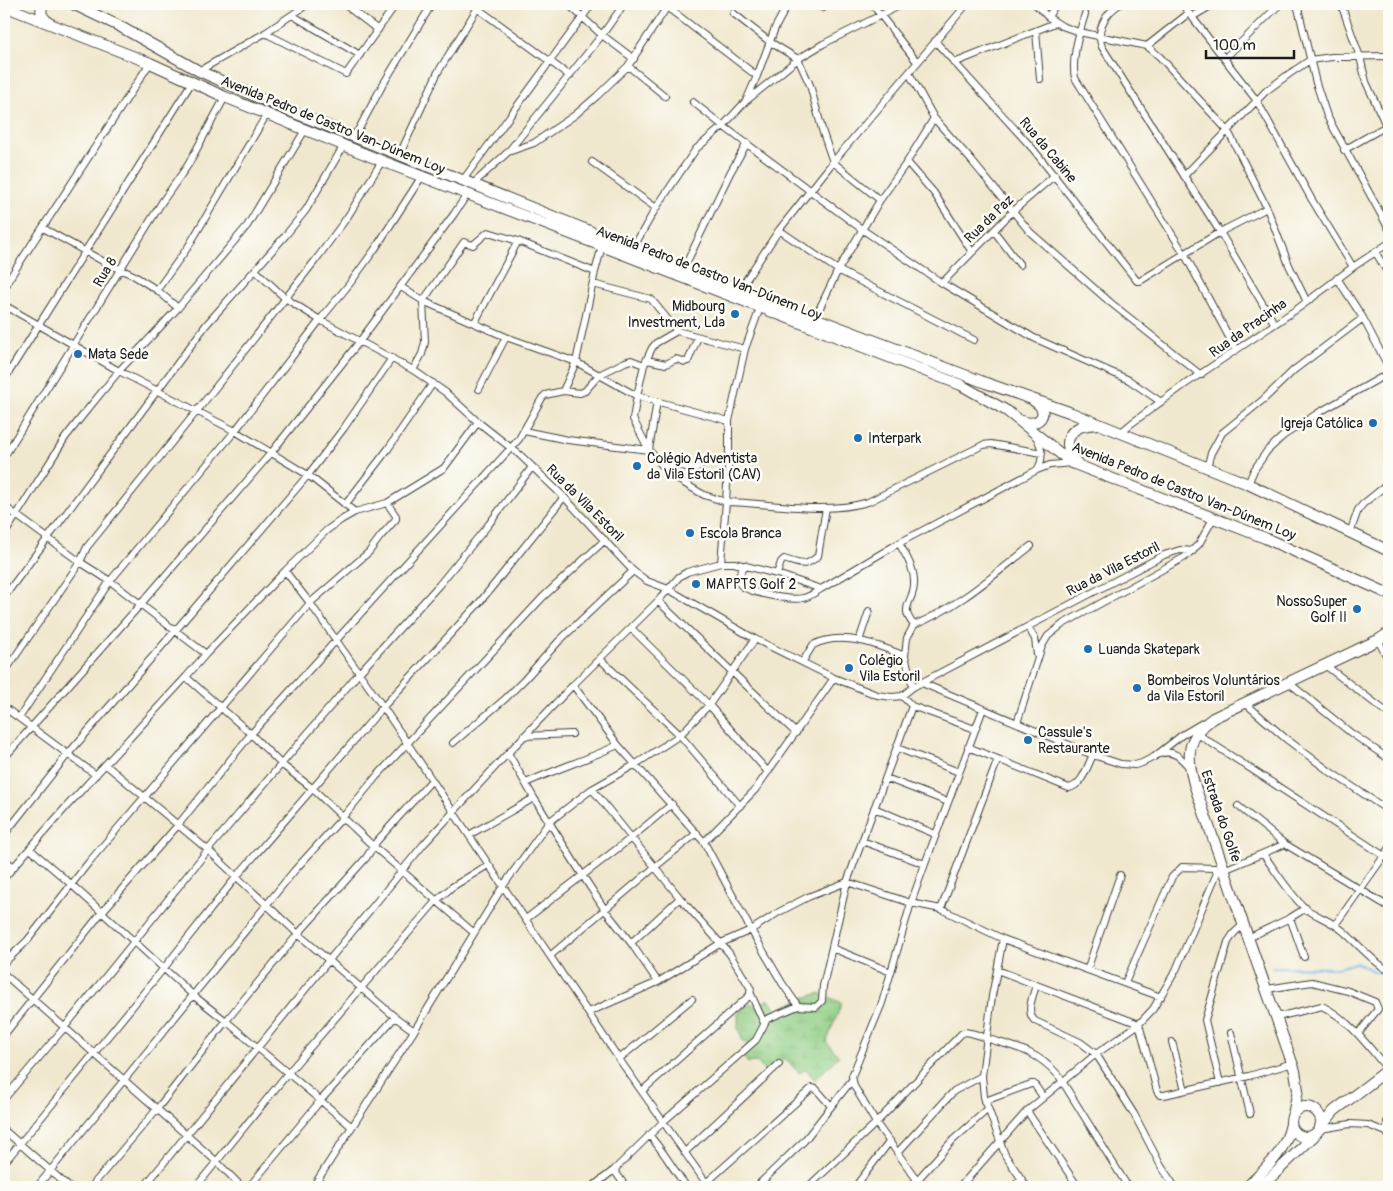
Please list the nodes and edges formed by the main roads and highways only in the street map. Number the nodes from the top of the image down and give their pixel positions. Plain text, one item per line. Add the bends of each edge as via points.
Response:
1 (10, 4) edge
2 (44, 4) edge
3 (79, 5) edge
4 (4, 6) edge
5 (54, 26) junction
6 (468, 186) junction
7 (1028, 397) junction
8 (1016, 419) junction
9 (1097, 424) junction
10 (1089, 470) junction
11 (1389, 551) edge
12 (1389, 594) edge
13 (1389, 633) edge
14 (1389, 1070) edge
15 (1292, 1120) junction
16 (1318, 1131) junction
17 (1247, 1187) edge
18 (1261, 1187) edge

1 - 4 highway
2 - 5 highway via 41,10 44,20
3 - 6 highway, Avenida Pedro de Castro Van-Dúnem Loy via 199,71 257,98
4 - 5 highway, Avenida Pedro de Castro Van-Dúnem Loy
5 - 6 highway, Avenida Pedro de Castro Van-Dúnem Loy via 382,161 422,176
6 - 7 highway, Avenida Pedro de Castro Van-Dúnem Loy
6 - 8 highway, Avenida Pedro de Castro Van-Dúnem Loy via 602,246 961,385
7 - 8 highway via 1038,403 1042,416 1029,424
7 - 9 highway, Avenida Pedro de Castro Van-Dúnem Loy
8 - 10 highway, Avenida Pedro de Castro Van-Dúnem Loy via 1072,463
9 - 10 highway via 1081,426 1073,431 1067,443 1071,457
9 - 11 highway, Avenida Pedro de Castro Van-Dúnem Loy via 1248,484
10 - 12 highway, Avenida Pedro de Castro Van-Dúnem Loy via 1265,538
13 - 15 highway, Estrada do Golfe via 1213,718 1196,733 1189,753 1194,784 1221,872 1293,1063 1298,1090
14 - 16 highway via 1334,1111
15 - 16 highway via 1295,1133 1303,1137 1308,1138
15 - 16 highway via 1300,1108 1315,1110 1321,1119
15 - 17 highway, Estrada do Golfe via 1282,1150
16 - 18 highway

